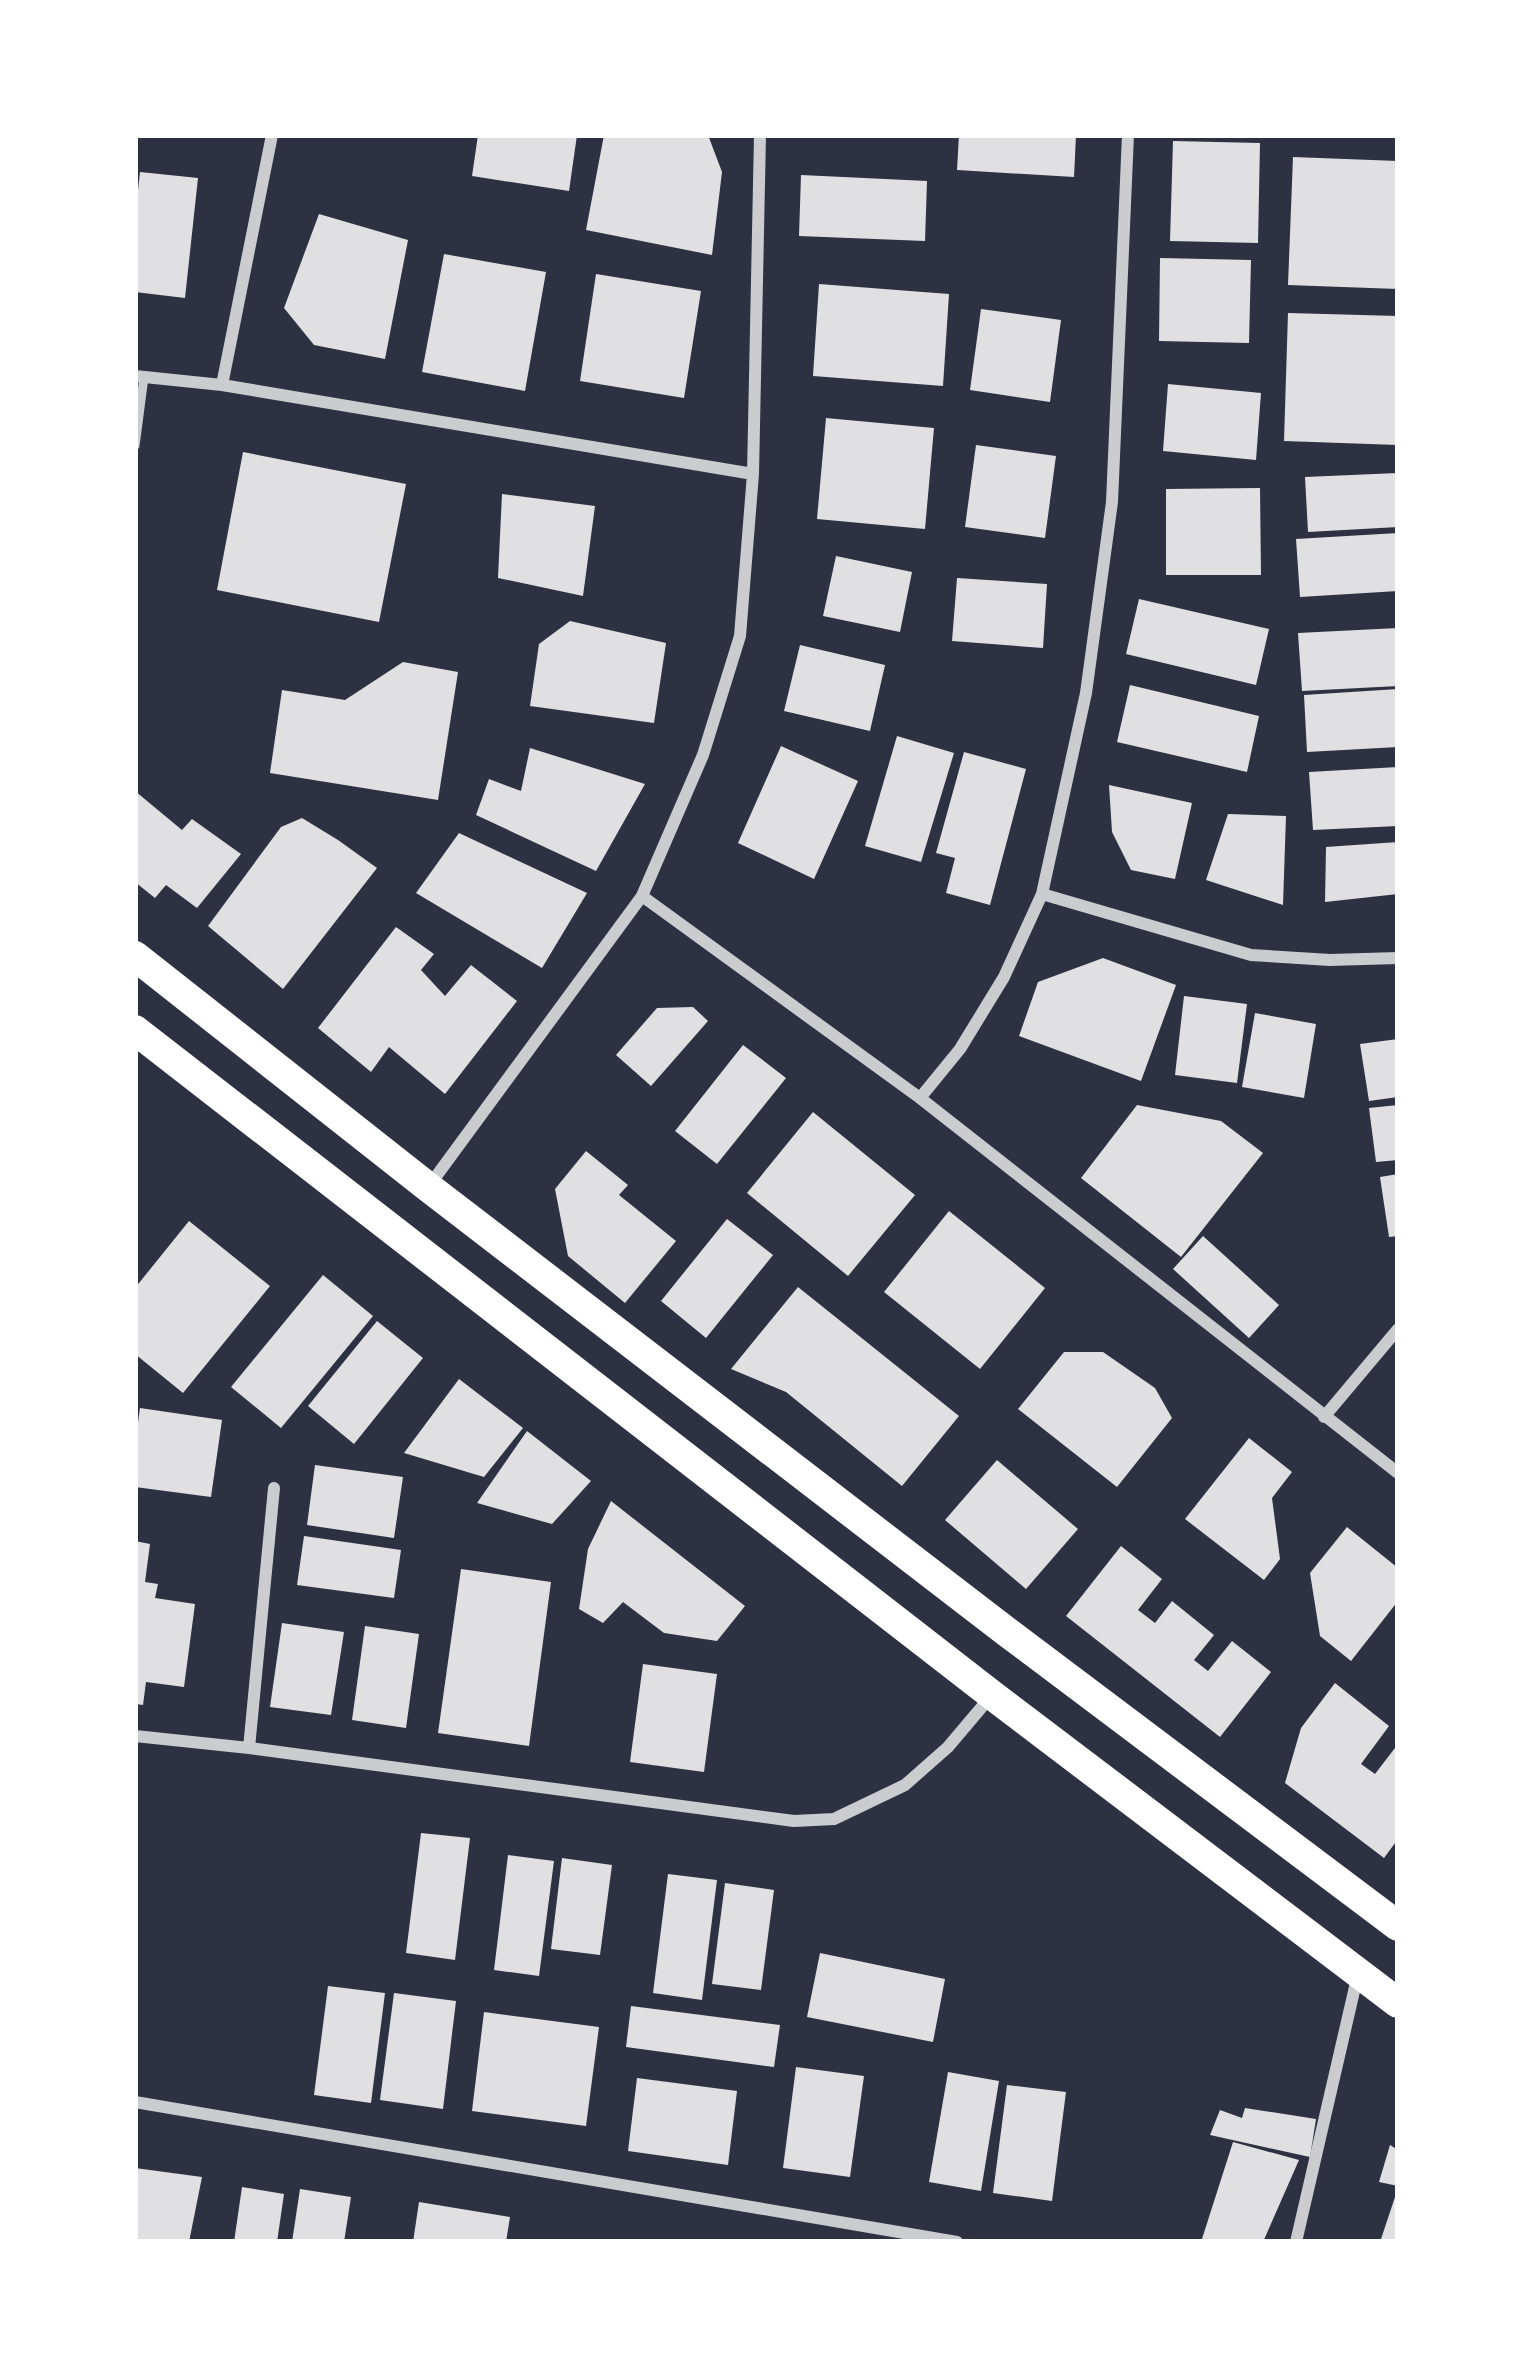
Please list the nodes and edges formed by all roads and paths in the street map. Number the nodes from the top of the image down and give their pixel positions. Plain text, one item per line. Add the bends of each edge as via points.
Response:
1 (272, 135) edge
2 (760, 135) edge
3 (1128, 135) edge
4 (140, 376) edge
5 (221, 385) junction
6 (135, 446) edge
7 (753, 474) junction
8 (1042, 894) junction
9 (642, 896) junction
10 (135, 956) edge
11 (1398, 958) edge
12 (135, 1030) edge
13 (135, 1054) edge
14 (201, 1080) junction
15 (920, 1098) junction
16 (428, 1187) junction
17 (1398, 1329) edge
18 (1324, 1417) junction
19 (1398, 1473) edge
20 (274, 1488) dead end
21 (992, 1695) junction
22 (135, 1736) edge
23 (249, 1748) junction
24 (1398, 1926) edge
25 (1359, 1972) junction
26 (1398, 2002) edge
27 (135, 2102) edge
28 (956, 2242) edge
29 (1296, 2242) edge

1 - 5 street
2 - 7 street
3 - 8 street via 1112,502 1085,693
4 - 5 street
4 - 6 lane
5 - 7 street
7 - 9 street via 740,636 703,755
8 - 11 street via 1251,955
8 - 15 street via 1004,976
9 - 15 street
9 - 16 street
10 - 16 main road
12 - 14 main road
13 - 14 main road
14 - 21 main road
15 - 18 street
16 - 24 main road
17 - 18 street
18 - 19 street
20 - 23 street
21 - 23 street via 905,1785 834,1819 794,1821
21 - 25 main road
22 - 23 street
25 - 26 main road
25 - 29 street
27 - 28 street

